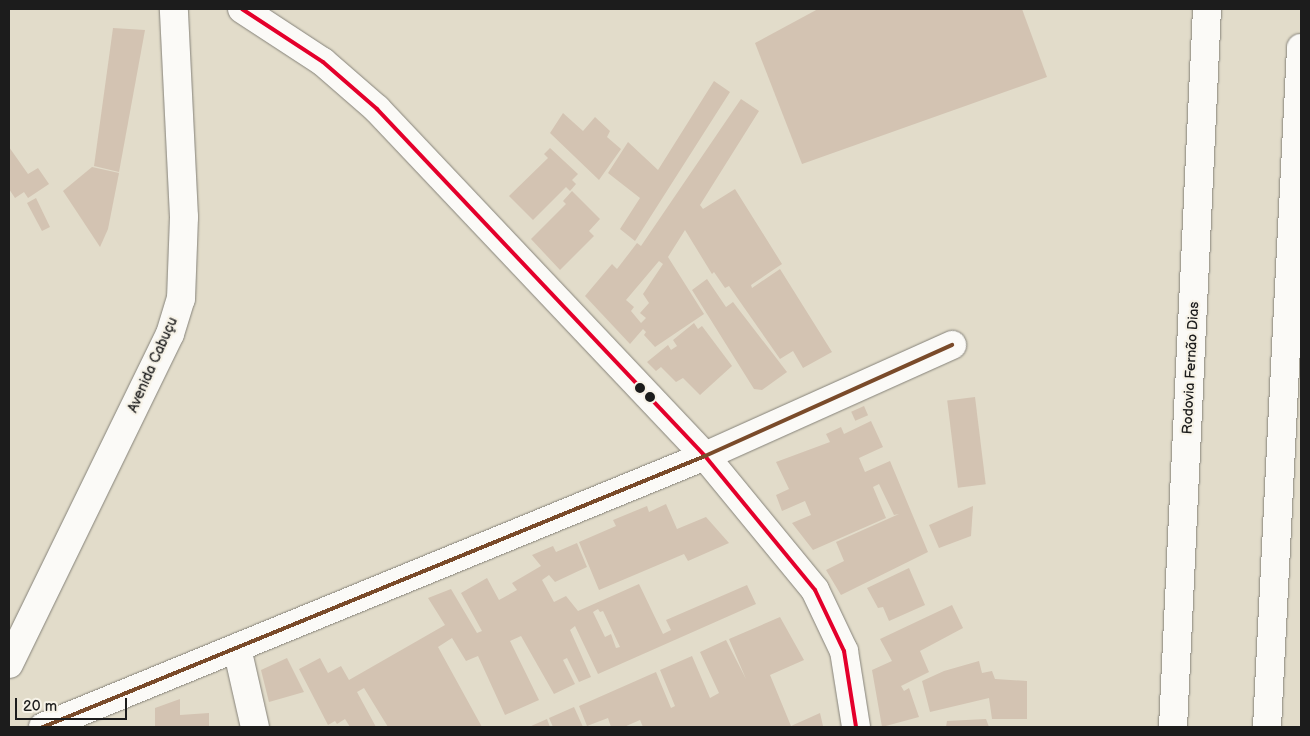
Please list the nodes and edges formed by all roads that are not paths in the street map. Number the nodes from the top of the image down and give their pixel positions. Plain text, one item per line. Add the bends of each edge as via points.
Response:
1 (174, 9) edge
2 (242, 9) edge
3 (1207, 9) edge
4 (1301, 48) edge
5 (952, 344) dead end
6 (705, 456) junction
7 (237, 648) junction
8 (9, 664) edge
9 (43, 727) edge
10 (254, 727) edge
11 (856, 727) edge
12 (1173, 727) edge
13 (1267, 727) edge

1 - 8 main road, Avenida Cabuçu via 184,217 181,299 170,334
2 - 6 main road via 323,62 376,109
3 - 12 main road, Rodovia Fernão Dias
4 - 13 main road
5 - 6 main road
6 - 7 main road
6 - 11 main road via 815,590 844,651
7 - 9 main road
7 - 10 main road

